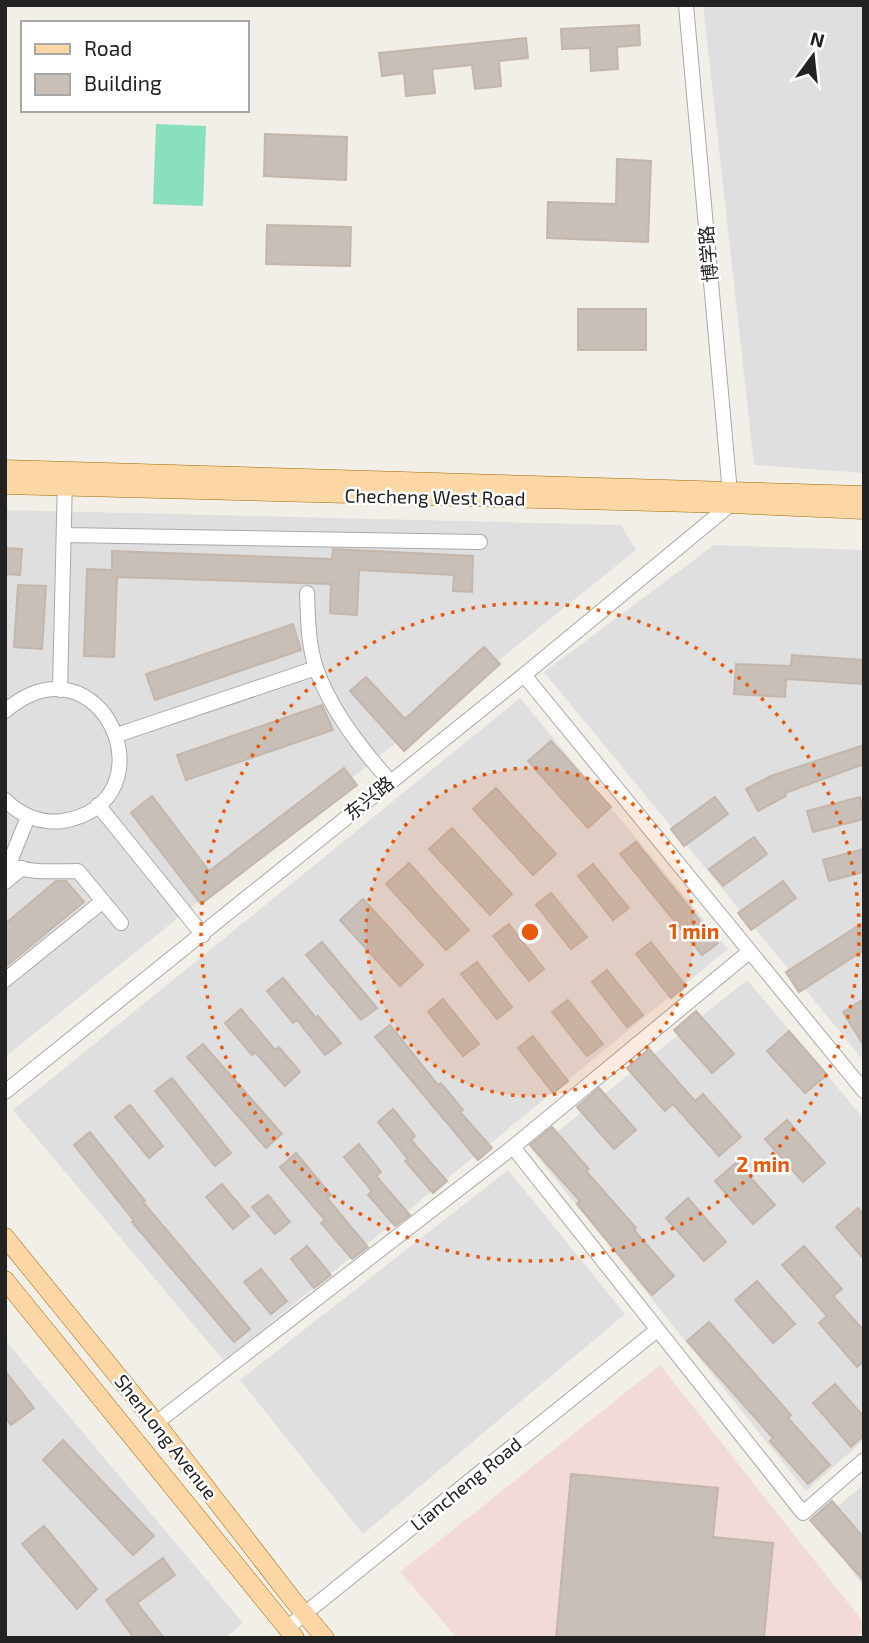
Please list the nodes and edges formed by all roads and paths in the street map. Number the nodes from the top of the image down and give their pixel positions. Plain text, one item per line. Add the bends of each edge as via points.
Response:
1 (686, 5) edge
2 (5, 469) edge
3 (65, 480) junction
4 (5, 485) edge
5 (864, 495) edge
6 (730, 497) junction
7 (864, 510) edge
8 (64, 535) junction
9 (480, 542) dead end
10 (307, 593) dead end
11 (316, 668) junction
12 (524, 675) junction
13 (60, 690) junction
14 (5, 711) edge
15 (117, 735) junction
16 (390, 780) junction
17 (5, 800) edge
18 (98, 805) junction
19 (28, 817) junction
20 (12, 865) edge
21 (5, 882) edge
22 (103, 901) junction
23 (121, 923) dead end
24 (203, 935) junction
25 (749, 952) junction
26 (5, 980) edge
27 (864, 1091) edge
28 (5, 1092) edge
29 (513, 1147) junction
30 (5, 1237) edge
31 (5, 1280) edge
32 (657, 1330) junction
33 (156, 1423) junction
34 (864, 1460) edge
35 (305, 1614) junction
36 (286, 1635) edge
37 (325, 1638) edge

1 - 6 street, 博学路
2 - 3 main road, Checheng West Road
3 - 4 main road, Checheng West Road
3 - 6 main road, Checheng West Road
3 - 8 street
5 - 6 main road, Checheng West Road
6 - 7 main road, Checheng West Road
6 - 12 street, 东兴路
8 - 9 street
8 - 13 street
10 - 11 street
11 - 15 street
11 - 16 street via 348,730
12 - 16 street, 东兴路
12 - 25 street
13 - 14 street via 39,691
13 - 15 street via 89,700 111,721
15 - 18 street via 120,758 116,780
16 - 24 street, 东兴路
17 - 19 street
18 - 19 street via 86,814 58,822
18 - 24 street
19 - 20 street
20 - 21 street
20 - 22 street via 39,871 78,871
22 - 23 street
22 - 26 street
24 - 28 street, 东兴路
25 - 27 street
25 - 29 street
29 - 32 street
29 - 33 street
30 - 33 main road, ShenLong Avenue
31 - 36 main road, ShenLong Avenue
32 - 34 street via 803,1513
32 - 35 street, Liancheng Road
33 - 35 main road, ShenLong Avenue
35 - 36 street, Liancheng Road
35 - 37 main road, ShenLong Avenue

